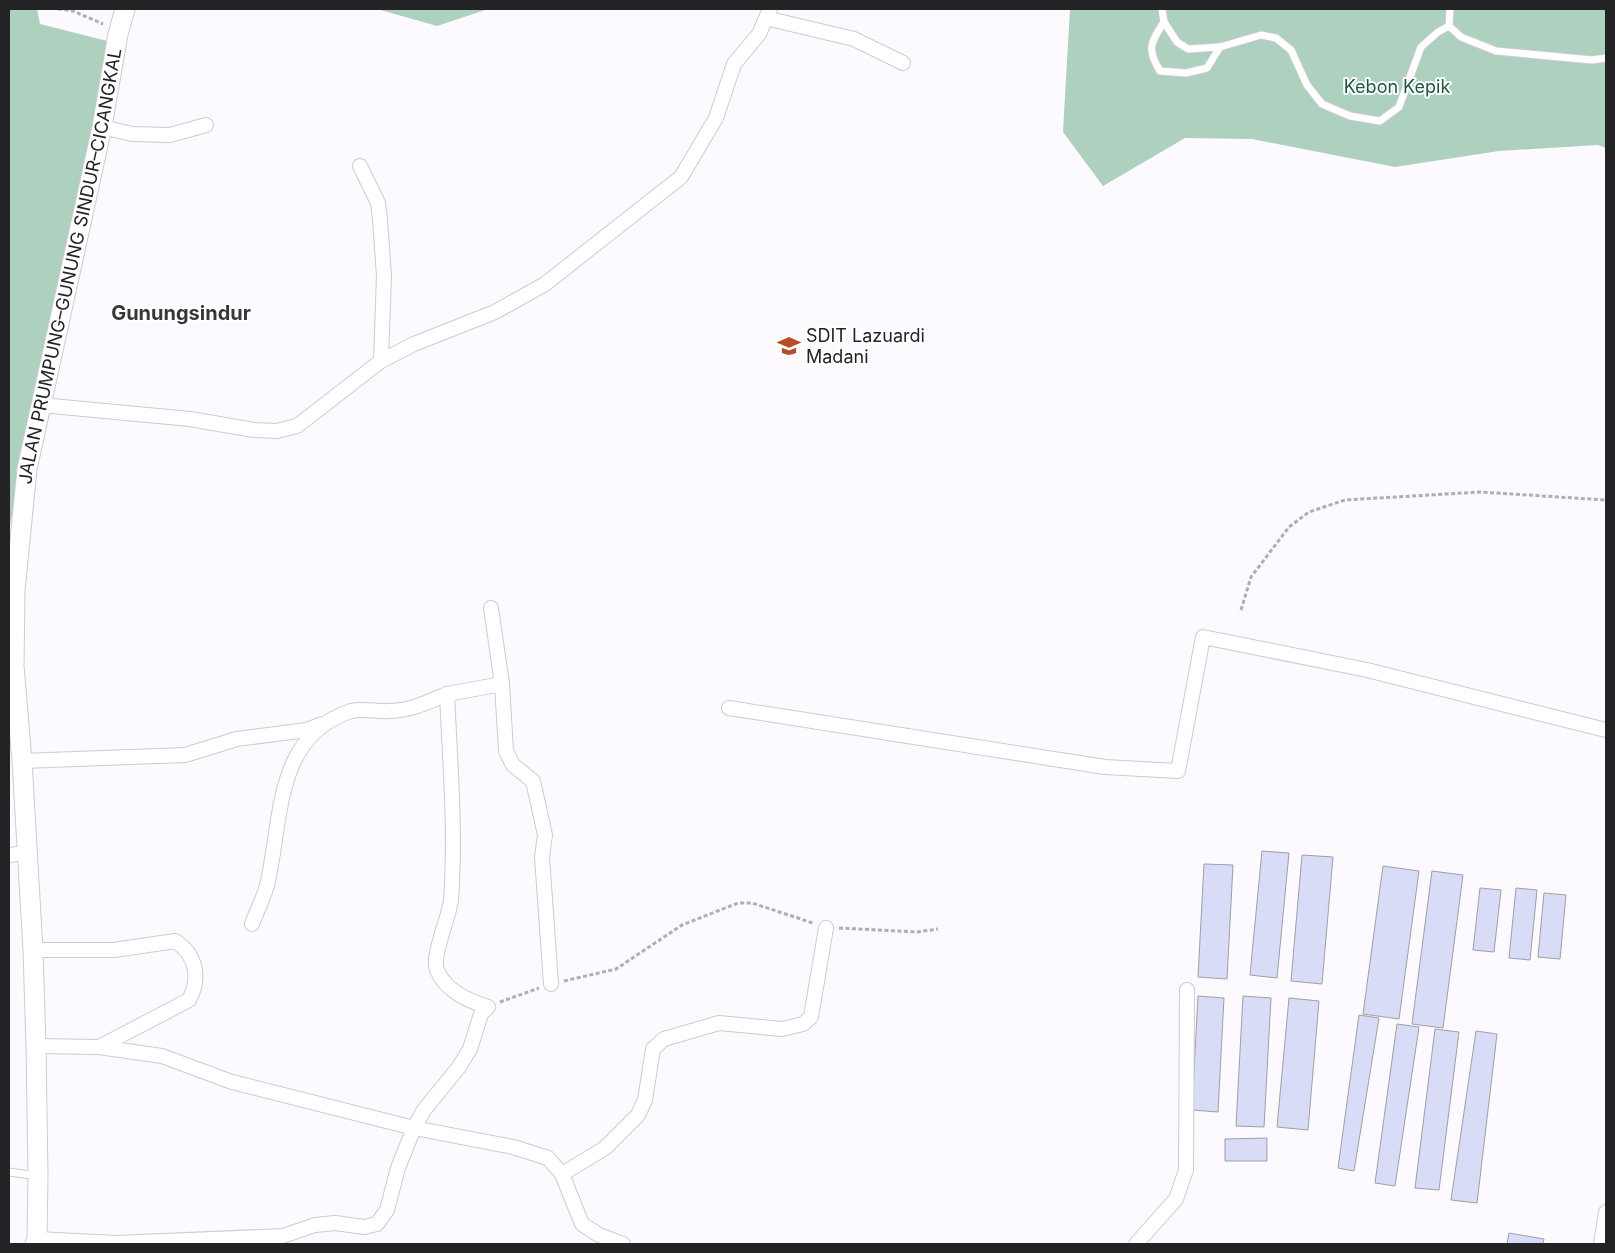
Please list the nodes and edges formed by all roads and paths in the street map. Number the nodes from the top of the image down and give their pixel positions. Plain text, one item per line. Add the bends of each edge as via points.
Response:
1 (58, 9) edge
2 (125, 9) edge
3 (1162, 9) edge
4 (1450, 9) edge
5 (768, 12) edge
6 (1164, 22) junction
7 (1449, 26) junction
8 (118, 34) junction
9 (1220, 47) junction
10 (1606, 58) edge
11 (903, 63) dead end
12 (206, 124) dead end
13 (102, 127) junction
14 (360, 166) dead end
15 (382, 361) junction
16 (41, 404) junction
17 (1606, 500) edge
18 (491, 608) dead end
19 (1241, 610) dead end
20 (502, 684) junction
21 (447, 694) junction
22 (729, 708) dead end
23 (322, 724) junction
24 (14, 729) edge
25 (1606, 730) edge
26 (22, 760) junction
27 (18, 854) edge
28 (252, 924) dead end
29 (826, 928) junction
30 (938, 929) dead end
31 (32, 950) junction
32 (551, 984) junction
33 (1187, 990) dead end
34 (488, 1007) junction
35 (36, 1046) junction
36 (99, 1047) junction
37 (414, 1128) junction
38 (9, 1172) edge
39 (562, 1174) junction
40 (38, 1176) junction
41 (1606, 1212) edge
42 (36, 1241) edge
43 (623, 1244) edge
44 (1136, 1244) edge
45 (1601, 1244) edge

1 - 8 path via 102,23
2 - 8 main road, JALAN PRUMPUNG–GUNUNG SINDUR–CICANGKAL
3 - 6 lane
4 - 7 lane
5 - 11 street via 774,20 854,39
5 - 15 street via 758,34 734,64 716,118 681,177 545,284 495,312 414,344
6 - 9 lane via 1177,42 1188,48
6 - 9 lane via 1152,40 1153,59 1160,71 1186,74 1207,68
7 - 9 lane via 1420,47 1398,107 1380,121 1350,116 1322,104 1307,85 1290,50 1276,38 1261,35
7 - 10 lane via 1460,37 1496,51 1592,60
8 - 13 main road, JALAN PRUMPUNG–GUNUNG SINDUR–CICANGKAL
12 - 13 street via 170,135 132,134
13 - 16 main road, JALAN PRUMPUNG–GUNUNG SINDUR–CICANGKAL
14 - 15 street via 378,203 380,219 384,276
15 - 16 street via 297,426 277,432 190,419
16 - 24 main road, JALAN PRUMPUNG–GUNUNG SINDUR–CICANGKAL via 27,469 15,591
17 - 19 path via 1480,492 1345,500 1309,512 1289,527 1251,577
18 - 20 street
20 - 21 street
20 - 32 street via 506,752 513,765 533,781 545,835 542,857
21 - 23 street via 414,708 391,712 353,711
21 - 34 street via 454,863 450,909 435,962 437,972 448,987 470,1001
22 - 25 street via 1105,767 1178,771 1203,637 1367,670
23 - 26 street via 307,730 237,739 185,755
23 - 28 street via 295,757 285,782 268,883
24 - 26 main road, JALAN PRUMPUNG–GUNUNG SINDUR–CICANGKAL
26 - 27 main road, JALAN PRUMPUNG–GUNUNG SINDUR–CICANGKAL
27 - 31 main road, JALAN PRUMPUNG–GUNUNG SINDUR–CICANGKAL
29 - 30 path via 917,932
29 - 32 path via 752,903 738,903 682,925 616,969
29 - 39 street via 811,1016 803,1024 782,1029 719,1023 664,1039 653,1049 645,1100 638,1115 605,1148
31 - 35 main road, JALAN PRUMPUNG–GUNUNG SINDUR–CICANGKAL
31 - 36 street via 114,950 175,941 184,947 195,964 195,990 190,1000
32 - 34 path
33 - 44 street via 1186,1170 1176,1199
34 - 37 street via 459,1067 424,1110
35 - 36 street
35 - 40 main road, JALAN PRUMPUNG–GUNUNG SINDUR–CICANGKAL
36 - 37 street via 162,1056 232,1082
37 - 39 street via 513,1147 548,1158
37 - 42 street via 398,1168 387,1210 377,1224 364,1227 335,1223 284,1236 116,1243
38 - 40 lane
39 - 43 street via 582,1224
40 - 42 main road, JALAN PRUMPUNG–GUNUNG SINDUR–CICANGKAL
41 - 45 street

